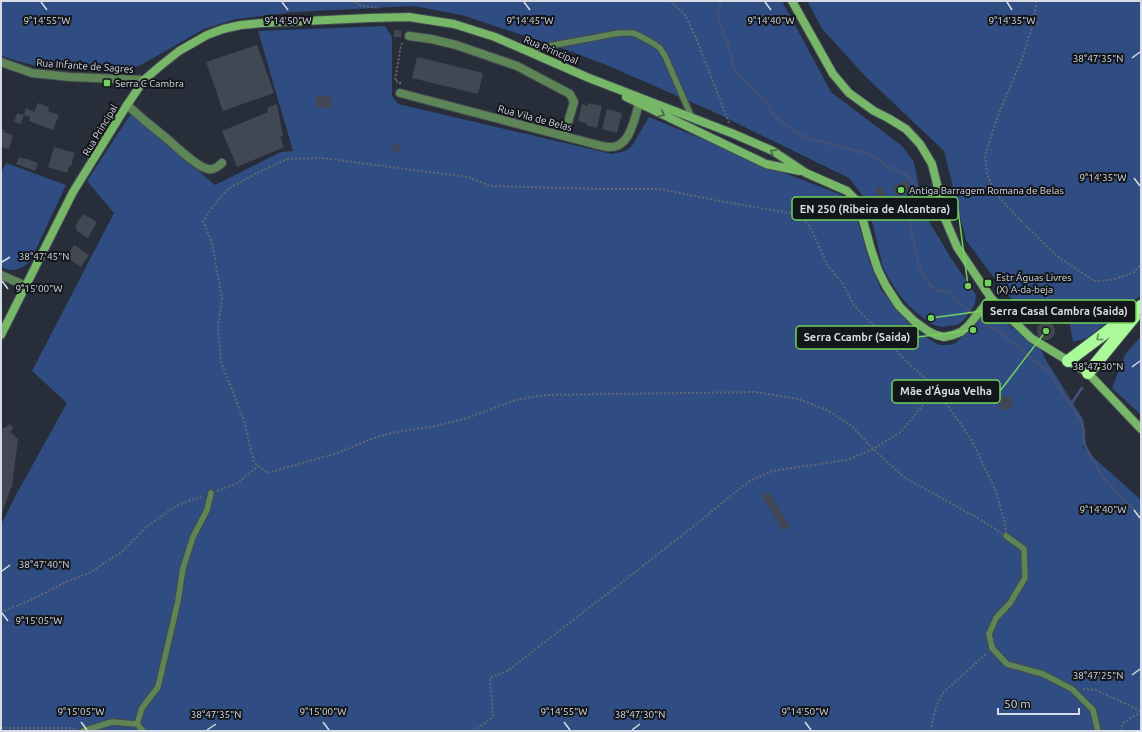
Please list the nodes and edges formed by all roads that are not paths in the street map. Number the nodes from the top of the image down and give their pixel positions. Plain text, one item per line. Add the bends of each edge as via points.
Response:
1 (792, 1) edge
2 (409, 36) road end
3 (526, 50) junction
4 (1, 62) edge
5 (589, 78) junction
6 (144, 80) junction
7 (400, 93) road end
8 (639, 104) junction
9 (127, 105) junction
10 (692, 118) junction
11 (564, 136) junction
12 (222, 163) dead end
13 (806, 173) junction
14 (1, 275) edge
15 (26, 286) junction
16 (991, 298) junction
17 (1141, 308) edge
18 (1, 335) edge
19 (1068, 361) junction
20 (1088, 373) junction
21 (1141, 429) edge
22 (211, 493) road end
23 (1006, 536) road end
24 (137, 724) junction
25 (83, 731) edge
26 (143, 731) edge
27 (1098, 731) edge

1 - 16 street via 833,74 849,92 874,111 906,129 920,144 932,164 943,214 957,246
2 - 11 street via 456,44 517,66 570,94 574,102
3 - 5 street, Rua Principal
3 - 6 street, Rua Principal via 454,24 409,17 263,22 223,29 207,35 179,51
3 - 10 lane via 634,33 660,48
4 - 6 street, Rua Infante de Sagres via 32,73
5 - 8 street, Rua Principal
5 - 10 street, Rua Principal
6 - 9 street, Rua Principal
7 - 11 street, Rua Vila de Belas
8 - 11 street, Rua Vila de Belas via 629,134 622,145 611,147
8 -> 13 street, Rua Principal via 766,164
9 - 12 street via 203,168 212,169
9 - 15 street, Rua Principal via 74,192
13 -> 10 street, Rua Principal via 772,151
13 - 16 street, Rua Principal via 847,191 855,199 878,270 886,286 900,306 928,331 944,337 961,332
14 - 15 street
15 - 18 street, Rua Principal
16 - 19 street via 1031,338
17 -> 19 highway
17 - 20 highway
19 - 20 street
20 - 21 street
22 - 24 lane via 207,510 193,537 183,568 158,687 142,708
23 - 27 lane via 1024,549 1026,578 1010,603 996,618 989,634 992,648 1007,664 1043,674 1072,689 1093,710
24 - 25 lane via 112,722
24 - 26 lane

